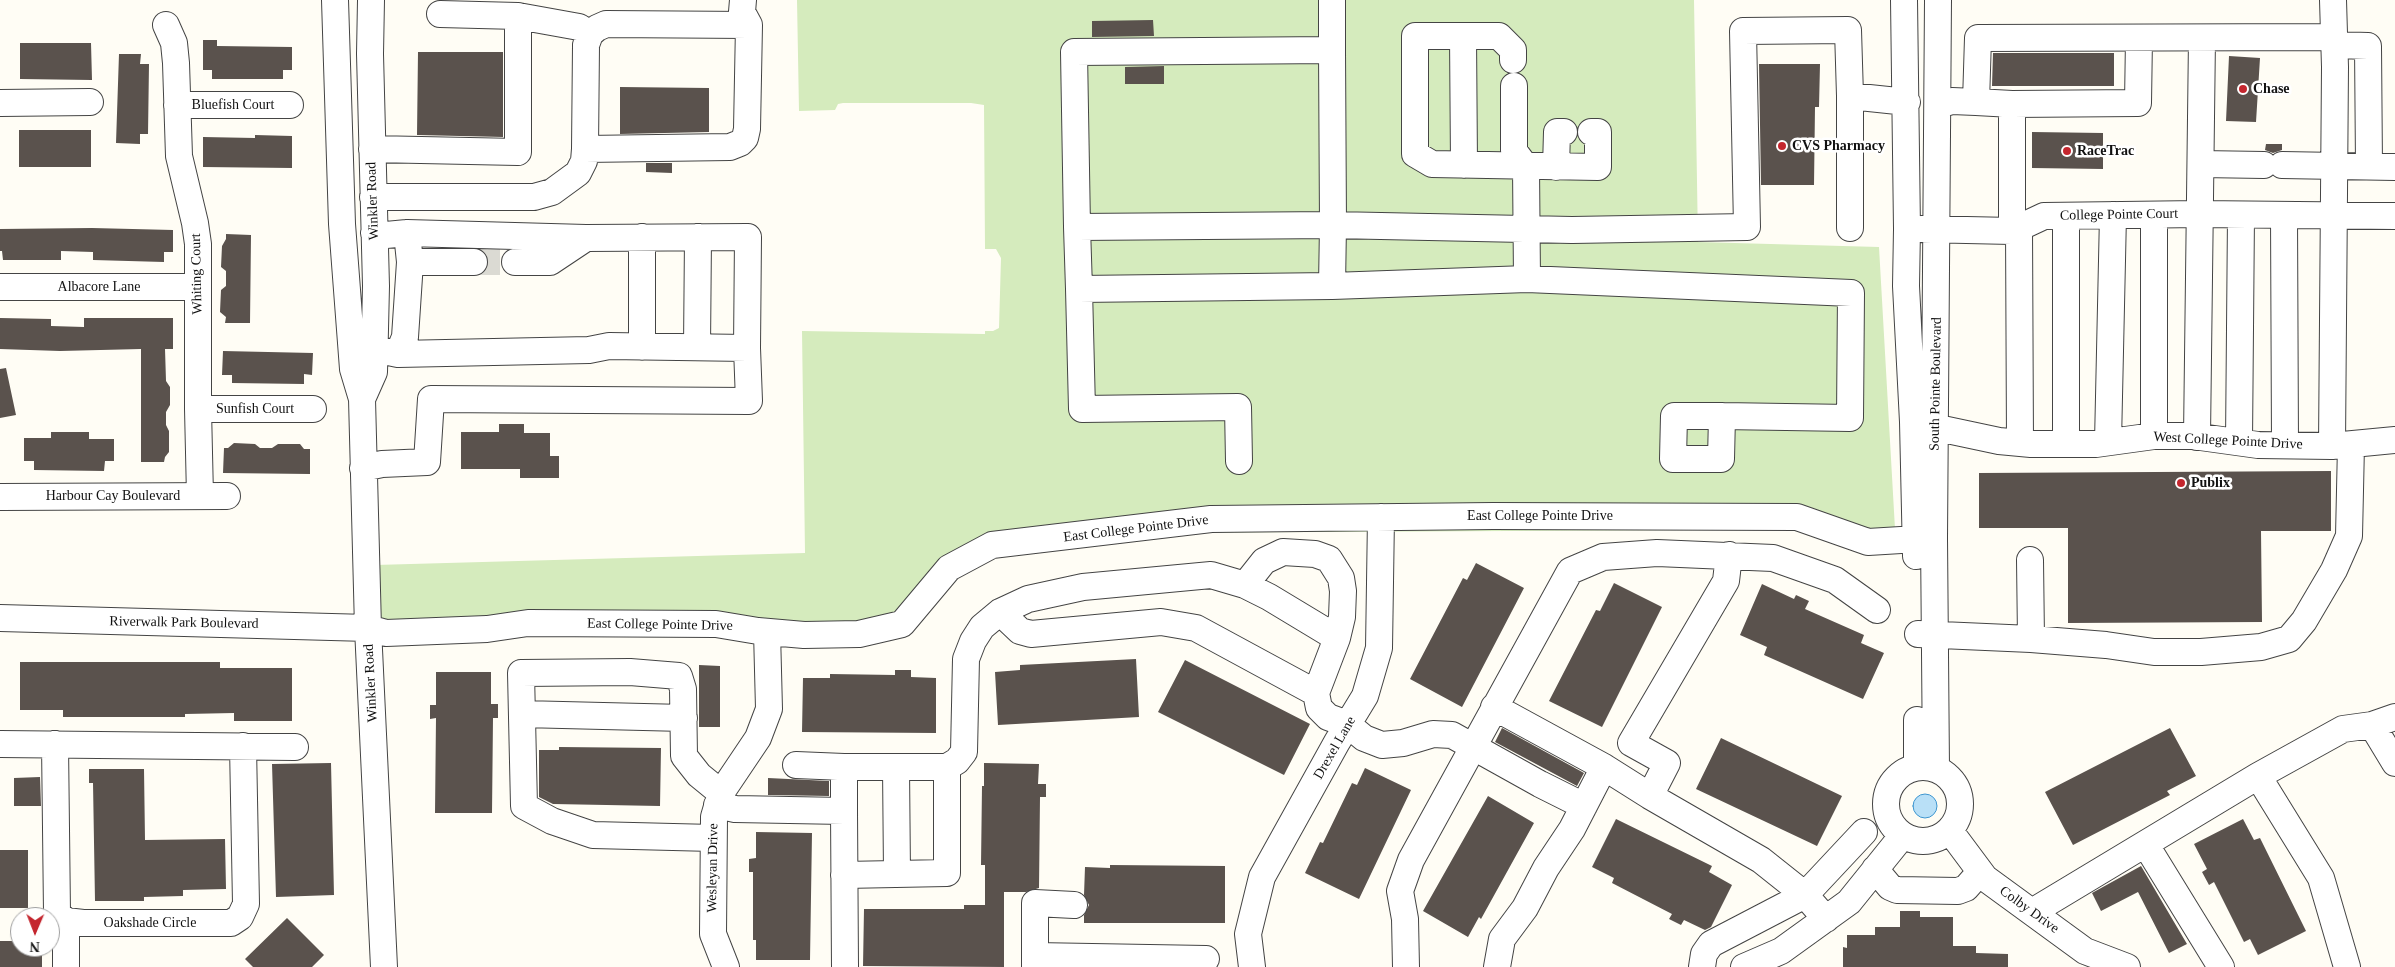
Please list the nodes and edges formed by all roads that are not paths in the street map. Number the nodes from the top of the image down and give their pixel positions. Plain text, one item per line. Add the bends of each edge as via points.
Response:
1 (335, 0) edge
2 (371, 0) edge
3 (743, 0) edge
4 (1332, 0) edge
5 (1904, 0) edge
6 (1938, 0) edge
7 (2333, 0) edge
8 (440, 14) dead end
9 (518, 16) junction
10 (166, 25) dead end
11 (749, 25) junction
12 (590, 34) junction
13 (1463, 36) junction
14 (2139, 38) junction
15 (2202, 38) junction
16 (2334, 41) junction
17 (1332, 50) junction
18 (1513, 60) dead end
19 (1514, 86) dead end
20 (1850, 96) junction
21 (90, 102) dead end
22 (1907, 102) junction
23 (1976, 102) junction
24 (0, 103) edge
25 (2012, 104) junction
26 (176, 105) junction
27 (290, 105) dead end
28 (1938, 105) junction
29 (1564, 132) dead end
30 (1591, 132) dead end
31 (372, 149) junction
32 (585, 149) junction
33 (2201, 164) junction
34 (1464, 165) junction
35 (1526, 166) junction
36 (2334, 166) junction
37 (2368, 166) junction
38 (1556, 167) junction
39 (2395, 167) edge
40 (373, 197) junction
41 (2198, 214) junction
42 (2113, 215) junction
43 (2154, 215) junction
44 (2241, 215) junction
45 (2284, 215) junction
46 (2333, 215) junction
47 (2066, 216) junction
48 (2395, 216) edge
49 (1333, 224) junction
50 (1077, 227) junction
51 (1850, 228) dead end
52 (1527, 229) junction
53 (1907, 229) junction
54 (1938, 229) junction
55 (2015, 229) junction
56 (374, 233) junction
57 (407, 233) junction
58 (642, 237) junction
59 (698, 237) junction
60 (586, 238) junction
61 (410, 262) junction
62 (474, 262) tunnel mouth
63 (515, 262) tunnel mouth
64 (1527, 279) junction
65 (1332, 286) junction
66 (0, 287) edge
67 (198, 287) junction
68 (1079, 289) junction
69 (351, 338) junction
70 (642, 346) junction
71 (697, 348) junction
72 (747, 348) junction
73 (386, 351) junction
74 (362, 399) junction
75 (198, 409) junction
76 (313, 409) dead end
77 (1722, 416) dead end
78 (1924, 425) junction
79 (2154, 436) junction
80 (2197, 437) junction
81 (2395, 440) edge
82 (2108, 442) junction
83 (2239, 442) junction
84 (2020, 443) junction
85 (2066, 444) junction
86 (2285, 445) junction
87 (2341, 445) junction
88 (1239, 462) dead end
89 (363, 468) junction
90 (200, 496) junction
91 (227, 496) dead end
92 (0, 497) edge
93 (1381, 517) junction
94 (1925, 539) junction
95 (1729, 555) junction
96 (2030, 560) dead end
97 (1245, 585) junction
98 (1877, 610) dead end
99 (1000, 612) junction
100 (0, 618) edge
101 (368, 628) junction
102 (767, 632) junction
103 (1926, 635) junction
104 (1337, 638) junction
105 (2031, 639) junction
106 (1316, 693) junction
107 (1494, 707) junction
108 (522, 714) junction
109 (684, 718) junction
110 (2383, 721) edge
111 (1347, 724) junction
112 (0, 744) edge
113 (55, 744) junction
114 (242, 746) junction
115 (295, 747) dead end
116 (1473, 748) junction
117 (2395, 763) edge
118 (796, 765) dead end
119 (844, 767) junction
120 (896, 767) junction
121 (947, 767) junction
122 (1927, 767) junction
123 (1604, 768) junction
124 (2258, 776) junction
125 (1650, 796) junction
126 (719, 799) junction
127 (1584, 806) junction
128 (844, 811) junction
129 (1950, 831) junction
130 (1864, 832) dead end
131 (1903, 835) junction
132 (713, 838) junction
133 (2146, 845) junction
134 (1875, 869) junction
135 (1980, 872) junction
136 (897, 874) junction
137 (844, 875) junction
138 (1805, 895) junction
139 (1074, 905) dead end
140 (2032, 912) junction
141 (1826, 919) junction
142 (66, 921) junction
143 (1206, 958) dead end
144 (1035, 962) edge
145 (66, 967) edge
146 (384, 967) edge
147 (726, 967) edge
148 (845, 967) edge
149 (1252, 967) edge
150 (1406, 967) edge
151 (1497, 967) edge
152 (1702, 967) edge
153 (1744, 967) edge
154 (2127, 967) edge
155 (2221, 967) edge
156 (2347, 967) edge

1 - 69 street, Winkler Road via 338,124
2 - 31 street, Winkler Road
3 - 11 street via 742,12
4 - 17 street
5 - 22 street, South Pointe Boulevard
6 - 28 street, South Pointe Boulevard
7 - 16 street
8 - 9 street
9 - 12 street via 580,27
9 - 31 street via 518,152
10 - 26 street, Whiting Court via 174,43
11 - 12 street via 606,24
11 - 32 street via 747,129 740,143 730,147
12 - 32 street via 586,45
13 - 18 street via 1499,36 1513,50
13 - 34 street
13 - 34 street via 1414,36 1415,154 1432,164
14 - 15 street
14 - 23 street via 1978,38
14 - 25 street via 2138,103
15 - 16 street
15 - 33 street
16 - 36 street
16 - 37 street via 2368,46
17 - 49 street
17 - 50 street via 1074,52
19 - 35 street via 1514,151
20 - 22 street
20 - 51 street
20 - 52 street via 1848,30 1743,31 1747,227
21 - 24 street
22 - 53 street, South Pointe Boulevard
23 - 25 street
23 - 28 street via 1952,101
25 - 55 street
26 - 27 street, Bluefish Court
26 - 67 street, Whiting Court via 179,156 196,223
28 - 54 street, South Pointe Boulevard
29 - 38 street via 1557,132
30 - 38 street via 1598,132 1598,167
31 - 40 street, Winkler Road
32 - 40 street via 578,173 552,192 534,197
33 - 36 street
33 - 41 street
34 - 35 street
35 - 38 street
35 - 52 street
36 - 37 street
36 - 46 street
37 - 39 street
40 - 56 street, Winkler Road
41 - 43 street, College Pointe Court
41 - 44 street, College Pointe Court
41 - 80 street
42 - 43 street, College Pointe Court
42 - 47 street, College Pointe Court
42 - 82 street
43 - 79 street
44 - 45 street, College Pointe Court
44 - 83 street
45 - 46 street, College Pointe Court
45 - 86 street
46 - 48 street, College Pointe Court
46 - 87 street
47 - 55 street, College Pointe Court via 2044,216
47 - 85 street
49 - 50 street
49 - 52 street
49 - 65 street
50 - 68 street
52 - 64 street
53 - 54 street, College Pointe Court
53 - 78 street, South Pointe Boulevard via 1906,286
54 - 55 street, College Pointe Court
54 - 78 street, South Pointe Boulevard
55 - 84 street
56 - 57 street
56 - 73 street, Winkler Road
57 - 60 street
57 - 61 street
58 - 59 street
58 - 60 street
58 - 70 street
59 - 71 street
59 - 72 street via 748,237
60 - 63 street via 550,262
61 - 62 street
61 - 73 street via 405,337
64 - 65 street
64 - 77 street via 1851,293 1850,418
65 - 68 street
66 - 67 street, Albacore Lane
67 - 75 street, Whiting Court
68 - 88 street via 1082,409 1238,407
69 - 73 street
69 - 74 street, Winkler Road via 353,370
70 - 71 street
70 - 73 street via 608,346 588,350
71 - 72 street
72 - 89 street via 749,401 431,399 427,462
73 - 74 street, Winkler Road
74 - 89 street, Winkler Road
75 - 76 street, Sunfish Court
75 - 90 street, Whiting Court
78 - 84 street, West College Pointe Drive
78 - 94 street, South Pointe Boulevard
79 - 80 street, West College Pointe Drive
79 - 82 street, West College Pointe Drive
80 - 83 street, West College Pointe Drive
81 - 87 street, West College Pointe Drive
82 - 85 street, West College Pointe Drive
83 - 86 street, West College Pointe Drive
84 - 85 street, West College Pointe Drive
86 - 87 street, West College Pointe Drive
87 - 105 street via 2349,536 2334,570 2304,621 2289,639 2261,647 2154,652
89 - 101 street, Winkler Road
90 - 91 street, Harbour Cay Boulevard
90 - 92 street, Harbour Cay Boulevard
93 - 94 street, East College Pointe Drive via 1797,517 1868,542
93 - 102 street, East College Pointe Drive via 1211,519 992,545 949,568 902,624 859,634
93 - 111 street, Drexel Lane via 1379,648 1365,696
94 - 103 street, South Pointe Boulevard
95 - 98 street via 1773,558 1835,580
95 - 107 street via 1657,553 1603,557 1570,571
95 - 125 street via 1726,581 1631,743 1666,763
96 - 105 street
97 - 99 street via 1211,575 1152,579 1074,589 1028,599
97 - 104 street
97 - 104 street via 1264,562 1283,552 1315,554 1329,559 1341,578 1343,591
99 - 106 street via 1020,631 1031,634 1161,622 1196,628
99 - 121 street via 982,627 966,658 964,752
100 - 101 street, Riverwalk Park Boulevard
101 - 102 street, East College Pointe Drive via 386,633 487,629 528,623 706,624
101 - 146 street, Winkler Road
102 - 126 street, Wesleyan Drive via 769,709 758,738
103 - 105 street
103 - 122 street, South Pointe Boulevard
104 - 106 street
106 - 111 street via 1319,708 1328,717
107 - 116 street
107 - 123 street
108 - 109 street
108 - 109 street via 521,673 630,672 679,676 684,689
108 - 132 street via 524,806 552,821 593,835
109 - 126 street via 684,756
110 - 117 street
110 - 124 street via 2343,729
111 - 116 street via 1364,738 1382,745 1403,743 1432,734 1452,735
111 - 149 street, Drexel Lane via 1262,877 1248,934
112 - 113 street
113 - 114 street
113 - 142 street via 57,913
114 - 115 street
114 - 142 street, Oakshade Circle via 246,904 240,917 231,923
116 - 127 street
116 - 150 street via 1411,860 1400,891 1405,918
118 - 119 street
119 - 120 street
119 - 128 street
120 - 121 street
120 - 136 street
121 - 136 street via 947,872
122 - 129 street via 1947,774 1956,784 1961,808
122 - 131 street via 1906,770 1890,785 1886,807 1889,818
123 - 125 street
123 - 127 street
124 - 133 street
124 - 156 street via 2321,878
125 - 138 street via 1761,860
126 - 128 street via 735,809
126 - 132 street, Wesleyan Drive
127 - 151 street via 1525,908 1502,939
128 - 137 street
129 - 131 street via 1927,841
129 - 135 street, Colby Drive
130 - 138 street
131 - 134 street
132 - 147 street, Wesleyan Drive via 713,934
133 - 140 street
133 - 155 street
134 - 135 street via 1890,887 1897,890 1958,891 1966,888
134 - 141 street via 1849,902
135 - 140 street, Colby Drive
136 - 137 street
137 - 148 street
138 - 141 street
138 - 152 street via 1715,941 1704,954
139 - 144 street via 1035,903
140 - 154 street, Colby Drive via 2085,950
141 - 153 street via 1782,950
142 - 145 street
143 - 144 street

